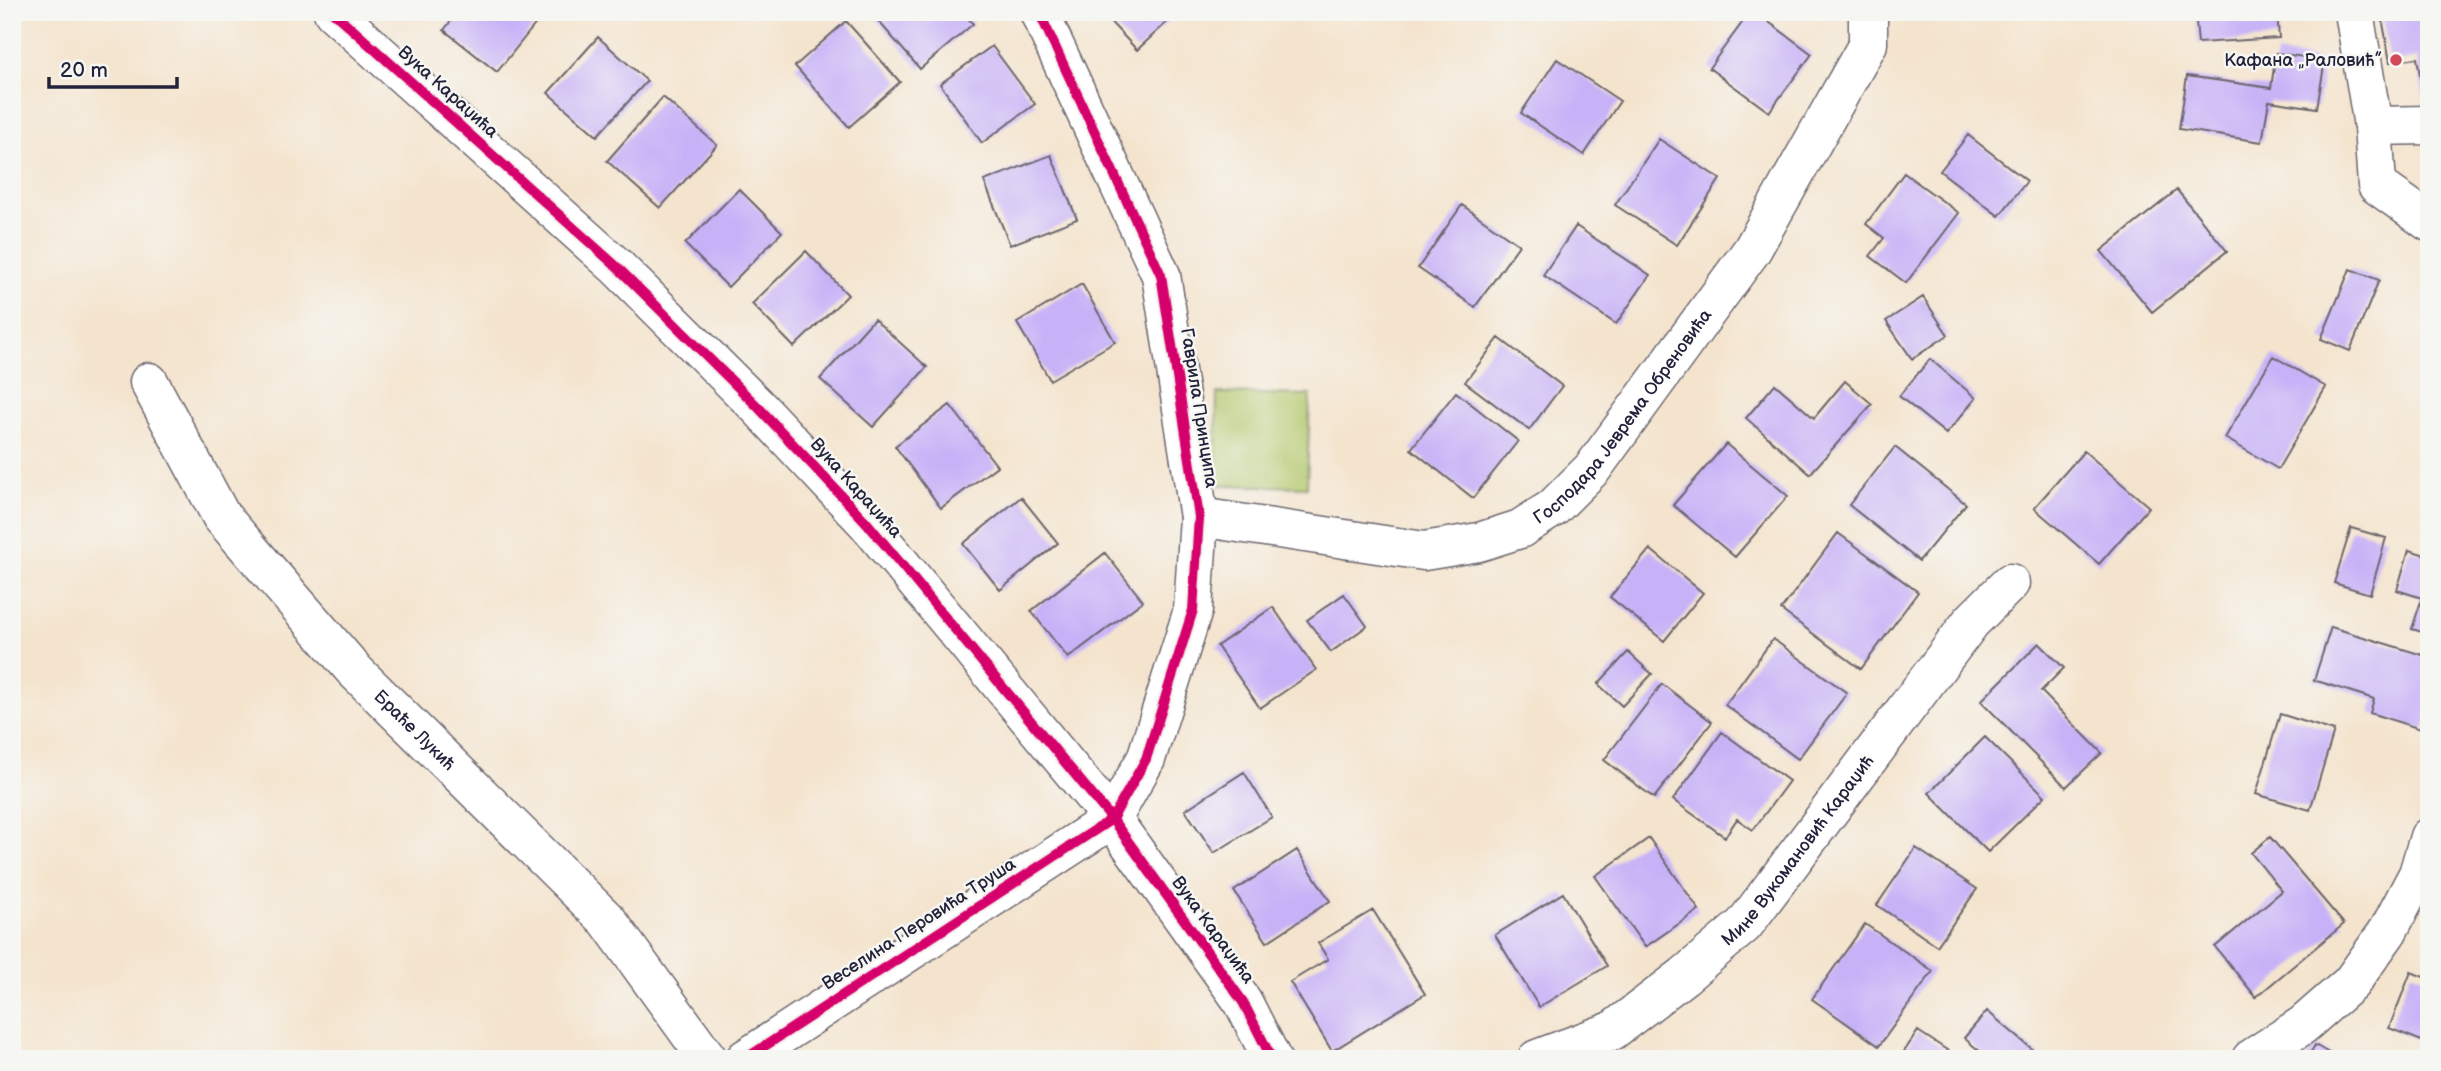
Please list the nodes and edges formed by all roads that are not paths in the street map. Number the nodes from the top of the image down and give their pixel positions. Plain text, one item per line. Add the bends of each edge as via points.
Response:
1 (333, 12) edge
2 (1038, 12) edge
3 (1868, 12) edge
4 (2354, 12) edge
5 (2429, 125) edge
6 (2373, 126) junction
7 (2429, 222) edge
8 (149, 382) dead end
9 (1199, 517) junction
10 (2010, 583) dead end
11 (1112, 819) junction
12 (2429, 837) edge
13 (709, 1059) edge
14 (745, 1059) edge
15 (1272, 1059) edge
16 (1537, 1059) edge
17 (2251, 1059) edge

1 - 11 street, Вука Караџића via 616,266 759,408 867,523
2 - 9 street, Гаврила Принципа via 1160,275
3 - 9 street, Господара Јеврема Обреновића via 1868,44 1752,250 1593,468 1553,508 1520,529 1479,542 1424,551
4 - 6 street
5 - 6 street
6 - 7 street via 2377,185
8 - 13 street, Браће Лукић via 221,516 354,670 608,921
9 - 11 street, Гаврила Принципа via 1194,610 1146,759
10 - 16 street, Мине Вукомановић Караџић via 1971,622 1744,925 1612,1031
11 - 14 street, Веселина Перовића Труша
11 - 15 street, Вука Караџића via 1243,1002
12 - 17 street via 2418,874 2388,930 2350,983 2303,1025

